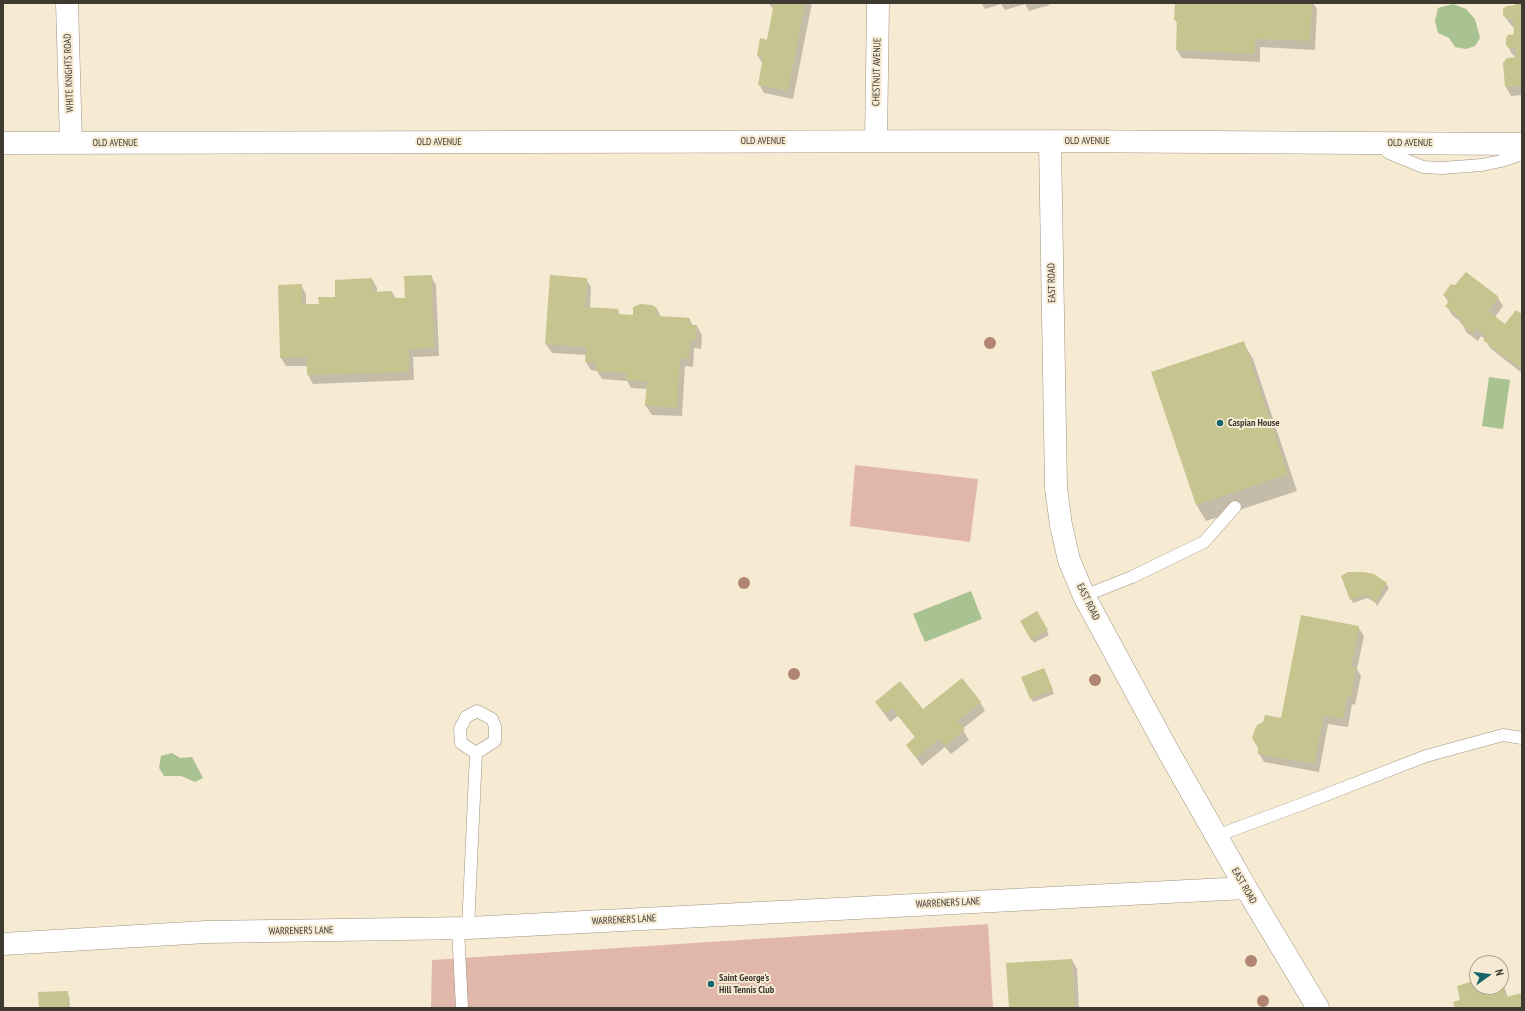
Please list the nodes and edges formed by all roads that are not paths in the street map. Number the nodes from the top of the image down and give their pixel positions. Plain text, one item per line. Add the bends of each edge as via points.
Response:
1 (67, 3) edge
2 (878, 3) edge
3 (876, 141) junction
4 (1050, 141) junction
5 (3, 143) edge
6 (71, 143) junction
7 (1378, 143) junction
8 (1522, 144) edge
9 (1522, 154) edge
10 (1235, 507) dead end
11 (1084, 596) junction
12 (1520, 736) edge
13 (476, 753) dead end
14 (1216, 836) junction
15 (1246, 888) junction
16 (463, 929) junction
17 (3, 944) edge
18 (462, 1008) edge
19 (1318, 1008) edge

1 - 6 street, WHITE KNIGHTS ROAD
2 - 3 street, CHESTNUT AVENUE
3 - 4 street, OLD AVENUE
3 - 6 street, OLD AVENUE
4 - 7 street, OLD AVENUE
4 - 11 street, EAST ROAD via 1056,488 1069,560
5 - 6 street, OLD AVENUE
7 - 8 street, OLD AVENUE
7 - 9 lane via 1389,153 1423,167 1482,165
10 - 11 lane via 1204,542 1132,577
11 - 14 street, EAST ROAD
12 - 14 lane via 1503,735 1426,756
13 - 16 lane
14 - 15 street, EAST ROAD
15 - 16 street, WARRENERS LANE
15 - 19 street, EAST ROAD
16 - 17 street, WARRENERS LANE via 206,932
16 - 18 lane

